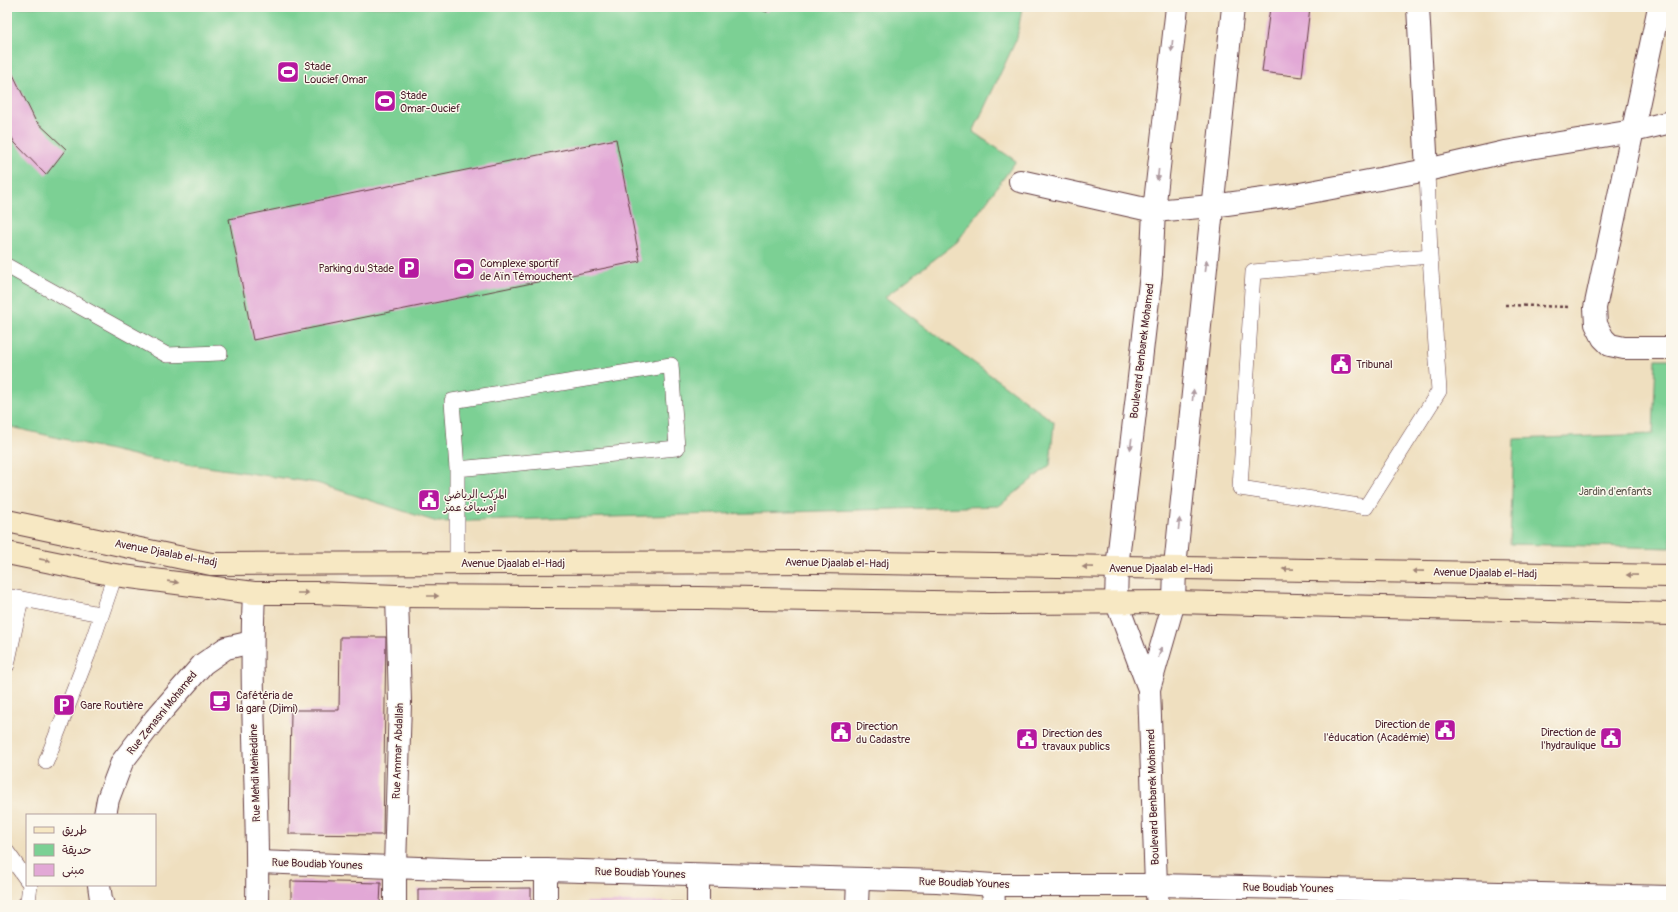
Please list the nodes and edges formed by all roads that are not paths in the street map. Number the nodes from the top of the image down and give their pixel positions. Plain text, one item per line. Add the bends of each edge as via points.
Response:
1 (1177, 7) edge
2 (1233, 7) edge
3 (1418, 7) edge
4 (1659, 7) edge
5 (1671, 122) edge
6 (1633, 130) junction
7 (1427, 170) junction
8 (1020, 181) dead end
9 (1212, 206) junction
10 (1154, 211) junction
11 (1430, 256) junction
12 (7, 266) edge
13 (1671, 348) edge
14 (220, 353) dead end
15 (457, 469) junction
16 (7, 521) edge
17 (7, 553) edge
18 (457, 563) junction
19 (1175, 567) junction
20 (1117, 568) junction
21 (115, 574) junction
22 (1671, 576) edge
23 (254, 594) junction
24 (397, 596) junction
25 (14, 597) edge
26 (1116, 601) junction
27 (1174, 602) junction
28 (100, 614) junction
29 (1671, 614) edge
30 (12, 616) edge
31 (252, 642) junction
32 (7, 665) edge
33 (1150, 690) junction
34 (46, 762) dead end
35 (105, 814) edge
36 (7, 852) edge
37 (258, 862) junction
38 (395, 866) junction
39 (546, 870) junction
40 (698, 875) junction
41 (26, 879) edge
42 (858, 880) junction
43 (30, 886) edge
44 (99, 886) edge
45 (994, 895) edge
46 (1157, 895) edge
47 (1671, 897) edge
48 (1393, 898) edge
49 (24, 905) edge
50 (103, 905) edge
51 (257, 905) edge
52 (395, 905) edge
53 (546, 905) edge
54 (698, 905) edge
55 (857, 905) edge

1 -> 10 street, Boulevard Benbarek Mohamed
2 - 9 street, Boulevard Benbarek Mohamed
3 - 7 street
4 - 6 street
5 - 6 street
6 - 7 street via 1505,152
6 - 13 street via 1595,308 1596,324 1610,345 1624,348
7 - 9 street via 1300,194
7 - 11 lane
8 - 10 street
9 - 10 street
19 -> 9 street, Boulevard Benbarek Mohamed
10 -> 20 street, Boulevard Benbarek Mohamed via 1151,274
11 - 11 lane via 1439,391 1366,507 1240,488 1253,272
12 - 14 lane via 167,355
15 - 15 lane via 452,401 671,365 677,448
15 - 18 lane
16 - 18 main road, Avenue Djaalab el-Hadj via 211,564
17 -> 21 main road
20 -> 18 main road, Avenue Djaalab el-Hadj via 818,562
19 - 20 main road, Avenue Djaalab el-Hadj
22 -> 19 main road, Avenue Djaalab el-Hadj
19 - 27 street, Boulevard Benbarek Mohamed
20 - 26 street, Boulevard Benbarek Mohamed
21 -> 23 main road
21 - 28 lane
23 -> 24 main road
23 - 31 street, Rue Mehdi Mehieddine
24 -> 26 main road via 683,597 990,603
24 - 38 street, Rue Ammar Abdallah via 400,703
25 - 28 lane
25 - 30 lane
26 - 27 main road
26 - 33 street, Boulevard Benbarek Mohamed
27 - 29 main road
33 -> 27 street, Boulevard Benbarek Mohamed
28 - 34 lane via 88,654
30 - 32 lane
31 - 35 street, Rue Zenasni Mohamed via 226,648 203,664 155,719 122,762
31 - 37 street, Rue Mehdi Mehieddine
33 - 46 street, Boulevard Benbarek Mohamed
36 - 41 lane
37 - 38 street, Rue Boudiab Younes
37 - 51 street, Rue Mehdi Mehieddine
38 - 39 street, Rue Boudiab Younes
38 - 52 street, Rue Ammar Abdallah
39 - 40 street, Rue Boudiab Younes
39 - 53 street
40 - 42 street, Rue Boudiab Younes
40 - 54 street
42 - 45 street, Rue Boudiab Younes via 937,882
42 - 55 street
43 - 49 lane via 28,901
44 - 50 street
45 - 46 street, Rue Boudiab Younes
46 - 48 street, Rue Boudiab Younes
47 - 48 street, Rue Boudiab Younes

